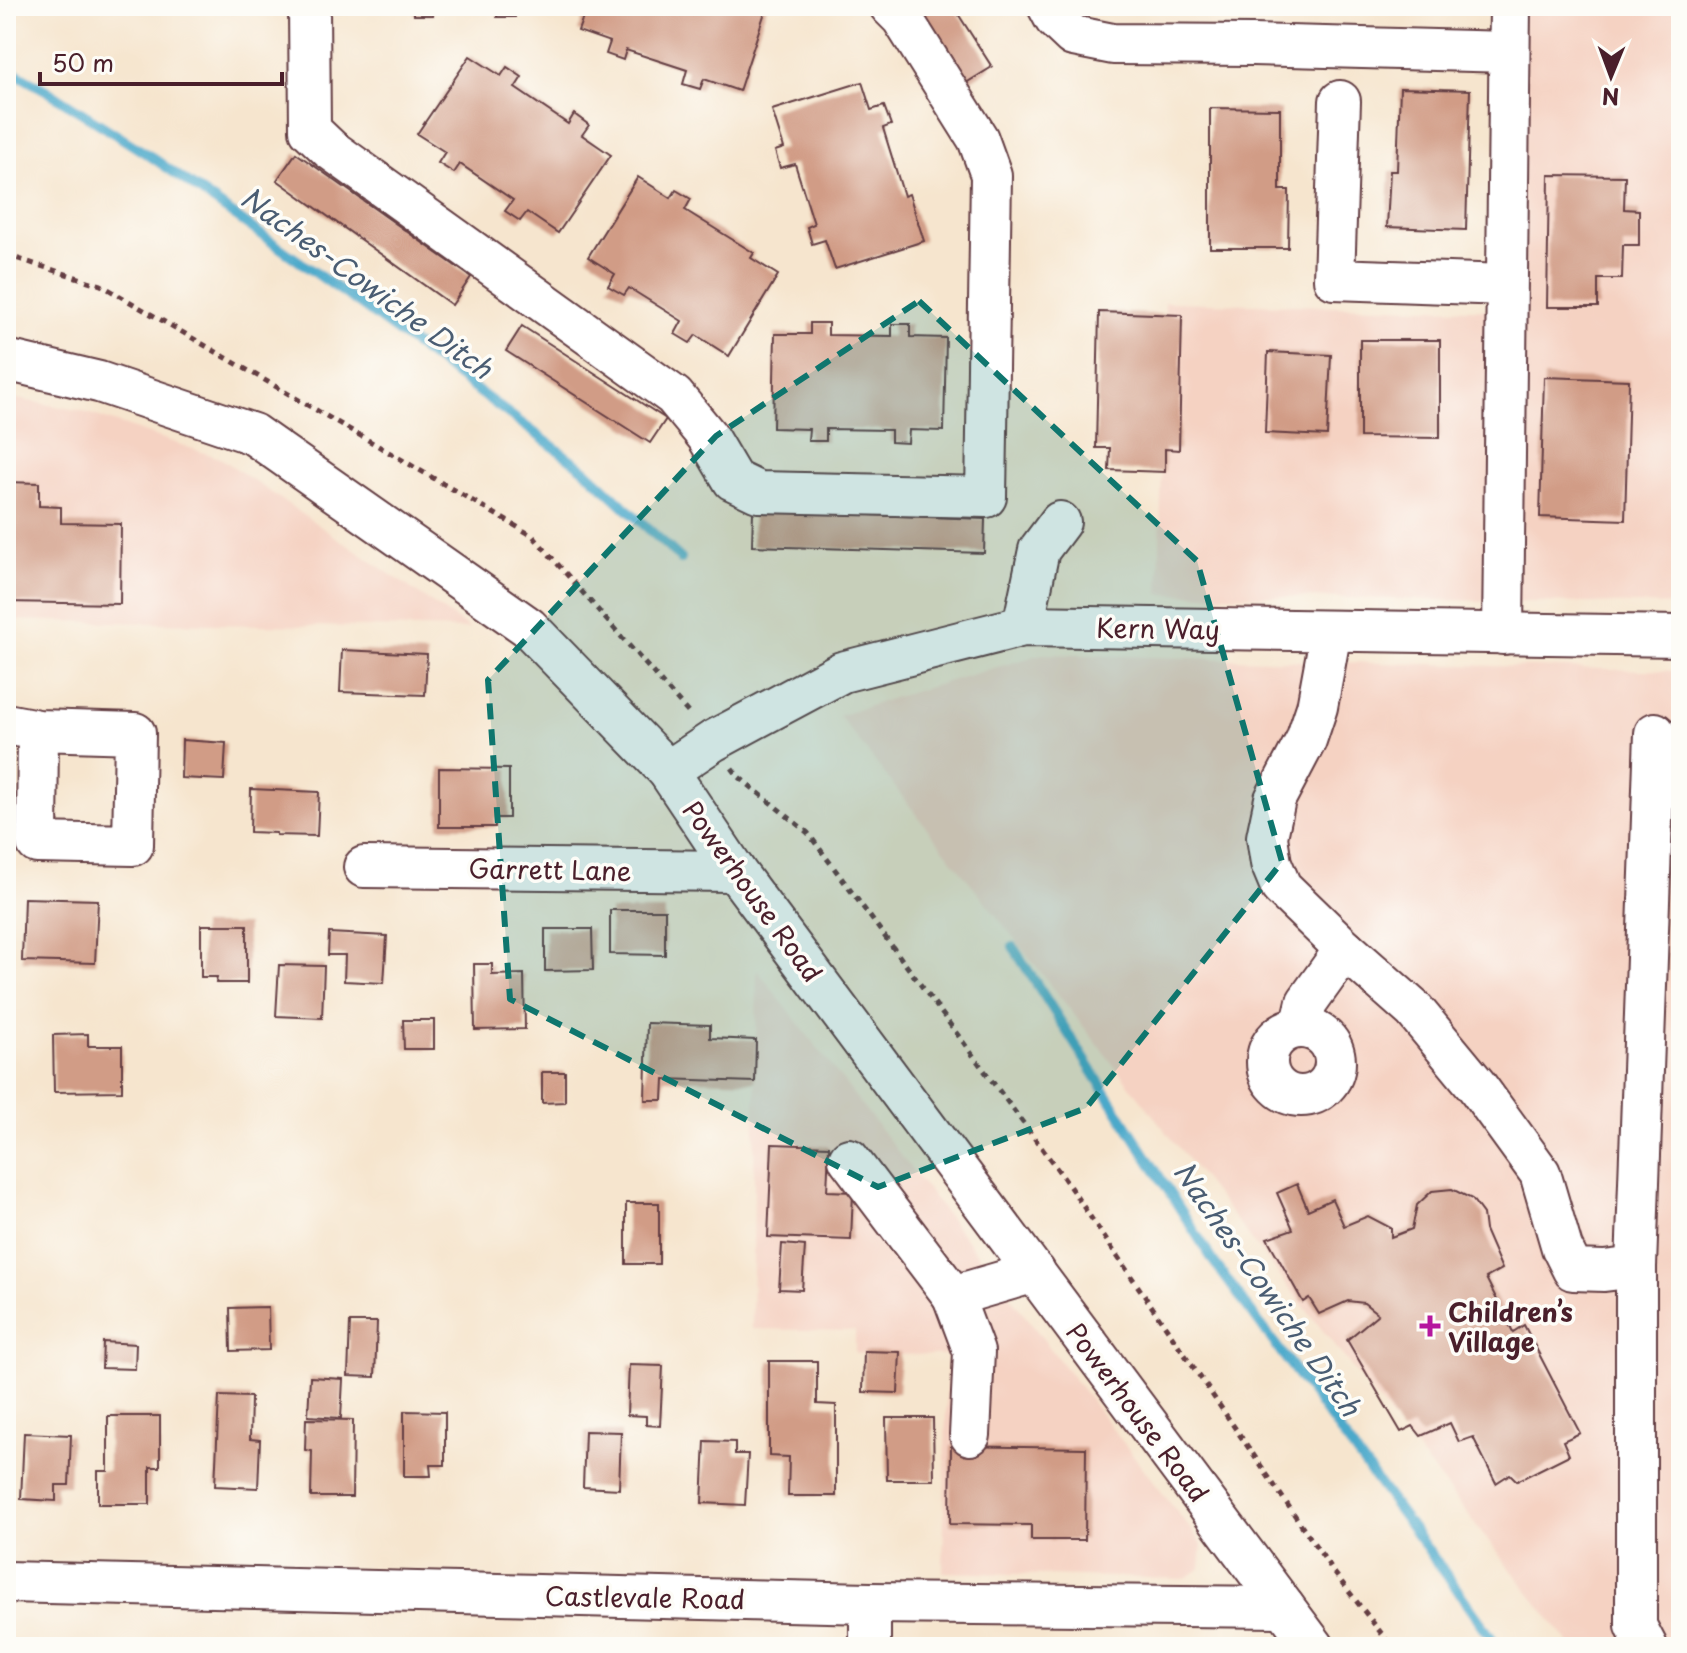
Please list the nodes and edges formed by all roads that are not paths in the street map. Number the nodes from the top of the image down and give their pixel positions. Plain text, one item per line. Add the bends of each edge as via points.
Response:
1 (309, 6) edge
2 (890, 6) edge
3 (1048, 6) edge
4 (1510, 6) edge
5 (1509, 52) junction
6 (1340, 101) dead end
7 (1506, 285) junction
8 (6, 360) edge
9 (1060, 522) dead end
10 (1023, 626) junction
11 (1331, 631) junction
12 (1503, 634) junction
13 (1681, 636) edge
14 (1655, 733) dead end
15 (668, 771) junction
16 (364, 867) dead end
17 (735, 871) junction
18 (1345, 949) junction
19 (1301, 1028) dead end
20 (849, 1159) dead end
21 (1636, 1267) junction
22 (1035, 1272) junction
23 (953, 1296) junction
24 (970, 1435) dead end
25 (6, 1582) edge
26 (870, 1603) junction
27 (1284, 1607) junction
28 (870, 1647) edge
29 (1314, 1647) edge
30 (1647, 1647) edge

1 - 2 street via 310,130 674,396 707,436 733,480 758,492 986,497 991,175 978,139
3 - 5 street via 1073,36 1113,44
4 - 5 street
5 - 7 street
6 - 7 street via 1334,279
7 - 12 street
8 - 15 street, Powerhouse Road via 99,382 253,434 528,627
9 - 10 street via 1039,550
10 - 11 street, Kern Way
10 - 15 street, Kern Way via 842,672
11 - 12 street, Kern Way
11 - 18 street via 1317,707 1275,799 1267,837 1281,887
12 - 13 street, Kern Way
14 - 21 street
15 - 17 street, Powerhouse Road
16 - 17 street, Garrett Lane
17 - 22 street, Powerhouse Road
18 - 19 street via 1307,1002
18 - 21 street via 1414,1010 1540,1173 1573,1270
20 - 23 street
21 - 30 street via 1636,1626
22 - 23 street
22 - 27 street, Powerhouse Road
23 - 24 street via 974,1352
25 - 26 street, Castlevale Road
26 - 27 street, Castlevale Road
26 - 28 street
27 - 29 street, Powerhouse Road

